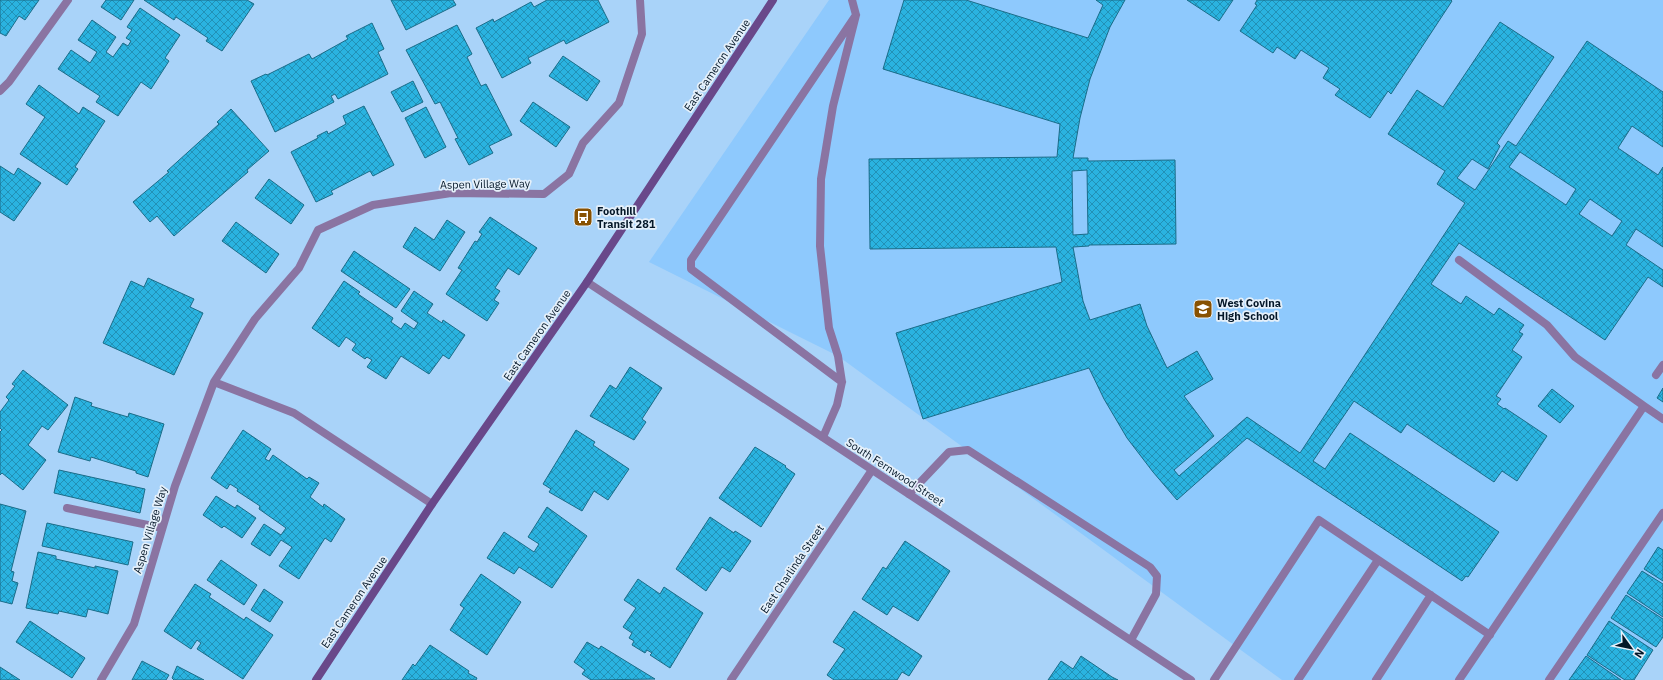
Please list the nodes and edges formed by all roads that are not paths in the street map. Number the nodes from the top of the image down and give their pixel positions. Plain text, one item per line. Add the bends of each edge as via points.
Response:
1 (68, 0) edge
2 (640, 0) edge
3 (773, 0) edge
4 (852, 0) edge
5 (856, 16) junction
6 (0, 91) edge
7 (1459, 260) dead end
8 (587, 282) junction
9 (1663, 365) edge
10 (1656, 375) dead end
11 (214, 382) junction
12 (842, 382) junction
13 (1644, 406) junction
14 (1663, 419) edge
15 (823, 437) junction
16 (872, 470) junction
17 (908, 494) junction
18 (432, 504) junction
19 (67, 508) dead end
20 (1663, 513) edge
21 (162, 528) junction
22 (1378, 560) junction
23 (1431, 595) junction
24 (1490, 634) junction
25 (1131, 640) junction
26 (101, 680) edge
27 (316, 680) edge
28 (731, 680) edge
29 (1190, 680) edge
30 (1214, 680) edge
31 (1298, 680) edge
32 (1376, 680) edge
33 (1459, 680) edge
34 (1549, 680) edge

1 - 6 street
2 - 11 street, Aspen Village Way via 642,34 618,103 583,143 569,174 544,194 451,193 373,205 318,230 299,268 255,319
3 - 8 main road, East Cameron Avenue
4 - 5 street
5 - 12 street via 833,106 821,179 820,246 829,328 838,356
5 - 12 street via 691,260 691,269
7 - 13 street via 1547,325 1575,357
8 - 15 street, South Fernwood Street
8 - 18 main road, East Cameron Avenue
9 - 10 street
11 - 18 street via 294,413
11 - 21 street, Aspen Village Way
12 - 15 street via 837,405
13 - 14 street
13 - 24 street
15 - 16 street, South Fernwood Street
16 - 17 street, South Fernwood Street
16 - 28 street, East Charlinda Street
17 - 25 street, South Fernwood Street
17 - 25 street via 949,452 968,450 1150,567 1157,576 1156,594
18 - 27 main road, East Cameron Avenue
19 - 21 street
20 - 34 street
21 - 26 street, Aspen Village Way via 134,624
22 - 23 street
22 - 30 street via 1319,520
22 - 31 street
23 - 24 street
23 - 32 street
24 - 33 street
25 - 29 street, South Fernwood Street

